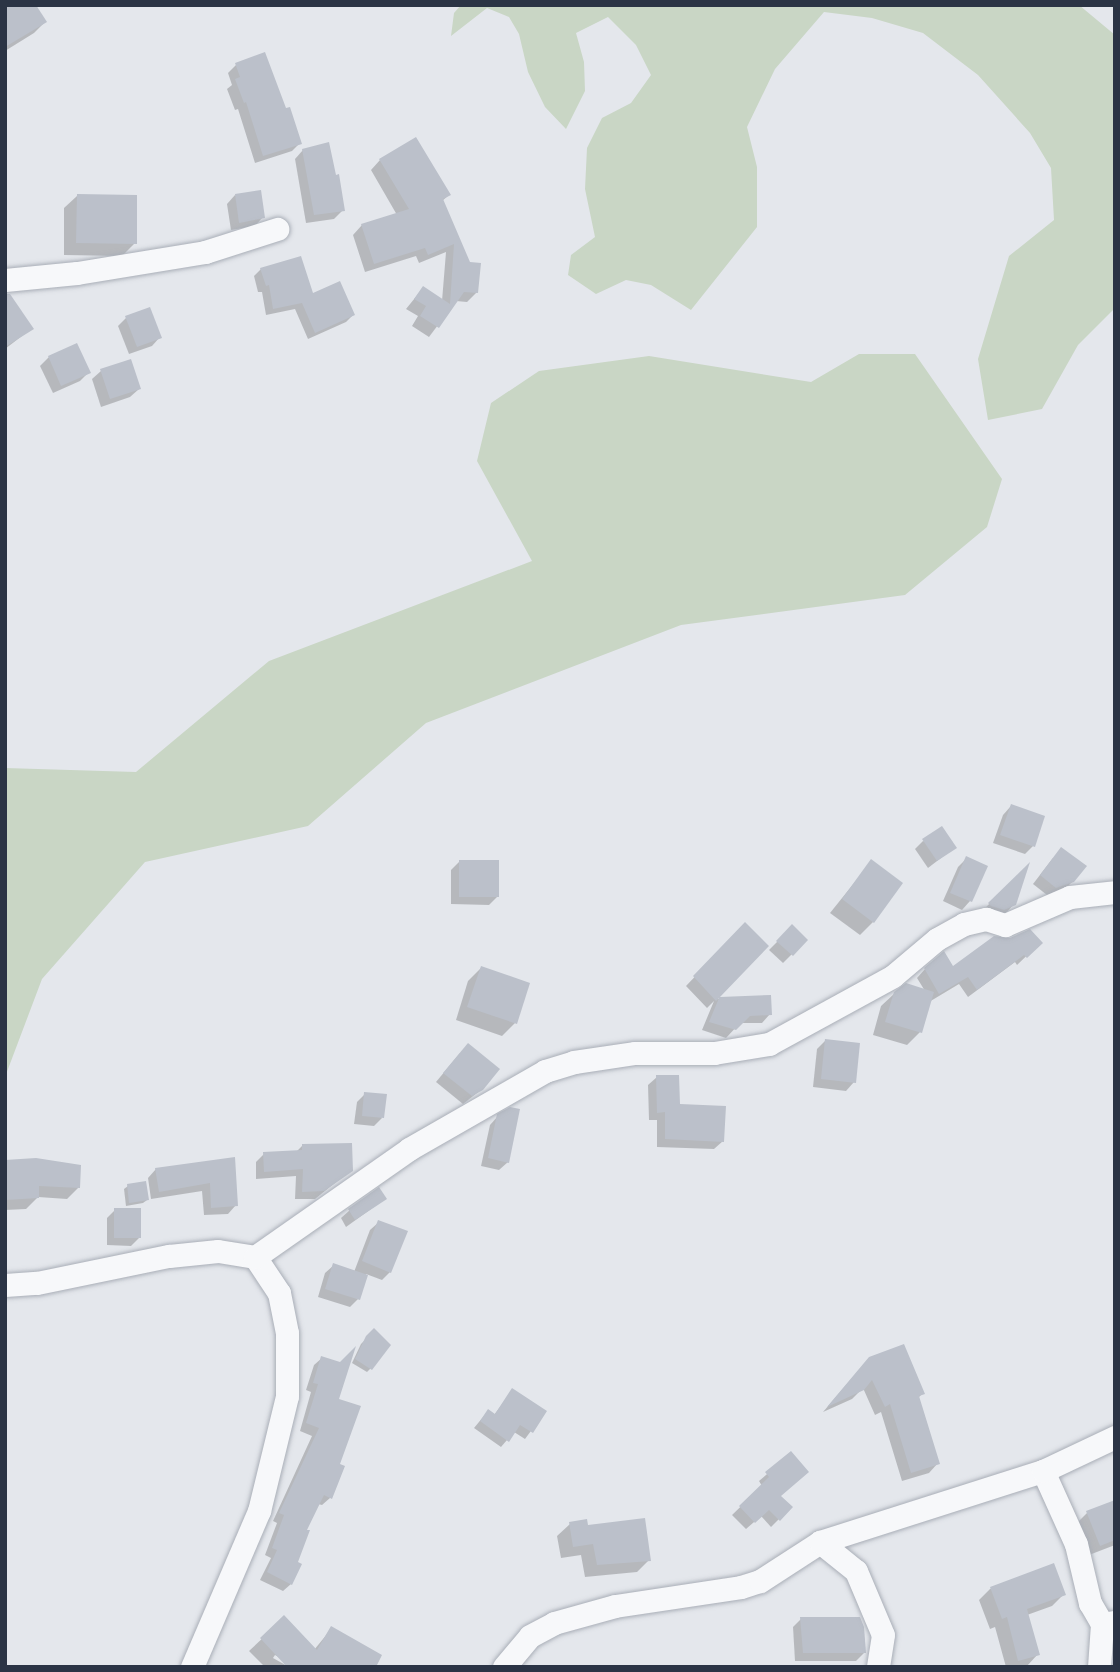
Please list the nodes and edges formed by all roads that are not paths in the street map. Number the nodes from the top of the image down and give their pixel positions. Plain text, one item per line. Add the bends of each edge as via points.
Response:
1 (277, 229) dead end
2 (5, 280) edge
3 (1115, 892) edge
4 (255, 1257) junction
5 (5, 1285) edge
6 (1115, 1437) edge
7 (1043, 1471) junction
8 (820, 1542) junction
9 (1108, 1623) edge
10 (192, 1667) edge
11 (504, 1667) edge
12 (878, 1667) edge
13 (1099, 1667) edge

1 - 2 street via 205,252
3 - 4 street via 1070,897 1006,925 986,919 964,924 937,939 893,976 769,1044 714,1053 635,1052 545,1071 409,1149
4 - 5 street via 218,1251 169,1256 37,1283
4 - 10 street via 279,1293 286,1333 286,1396 259,1511
6 - 7 street
7 - 8 street
7 - 9 street via 1076,1544 1090,1603
8 - 11 street via 760,1581 741,1587 615,1606 554,1623 530,1636
8 - 12 street via 856,1571 883,1635
9 - 13 street

